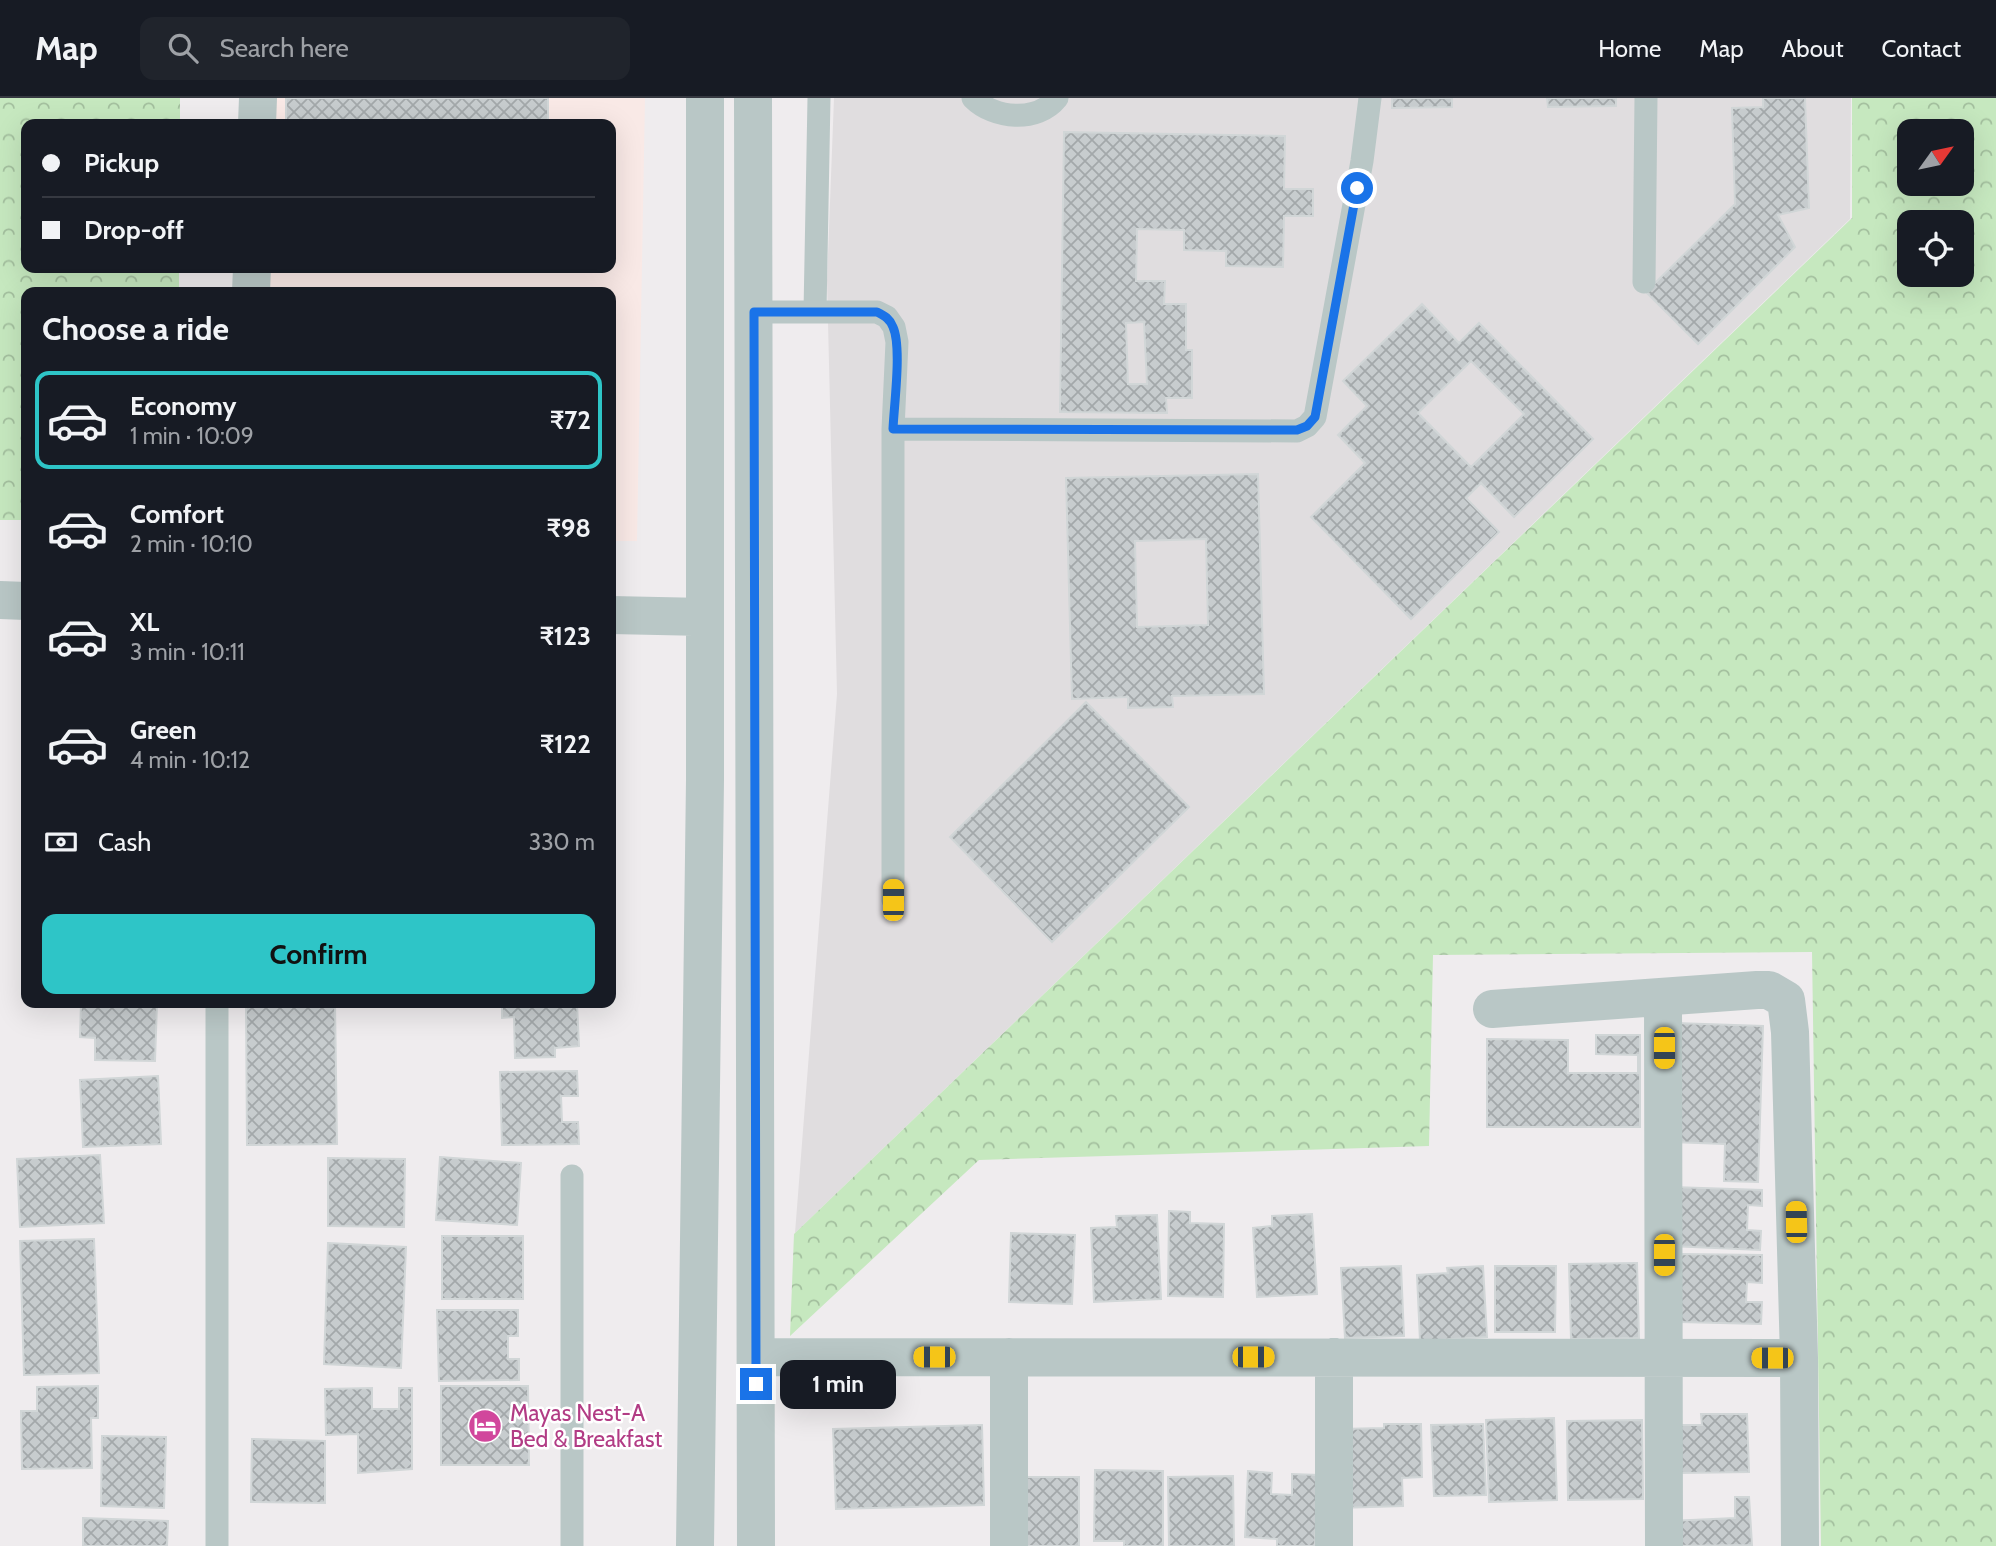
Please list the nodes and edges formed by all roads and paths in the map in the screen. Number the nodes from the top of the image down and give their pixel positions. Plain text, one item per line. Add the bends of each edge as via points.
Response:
1 (258, 98) edge
2 (705, 98) edge
3 (753, 98) edge
4 (819, 98) edge
5 (973, 98) edge
6 (1057, 98) edge
7 (1370, 98) edge
8 (1646, 98) edge
9 (257, 119) edge
10 (1644, 282) dead end
11 (754, 312) junction
12 (815, 312) junction
13 (893, 429) junction
14 (0, 600) edge
15 (21, 601) edge
16 (616, 615) edge
17 (705, 617) junction
18 (893, 900) dead end
19 (1663, 997) junction
20 (217, 1008) edge
21 (1492, 1009) dead end
22 (572, 1176) dead end
23 (756, 1357) junction
24 (1009, 1357) junction
25 (1334, 1357) junction
26 (1665, 1357) junction
27 (1799, 1358) junction
28 (217, 1546) edge
29 (572, 1546) edge
30 (695, 1546) edge
31 (756, 1546) edge
32 (1009, 1546) edge
33 (1334, 1546) edge
34 (1664, 1546) edge
35 (1800, 1546) edge

1 - 9 street
2 - 17 street
3 - 11 street
4 - 12 lane
5 - 6 lane via 998,113 1016,116 1035,112
7 - 13 lane via 1315,417 1307,426 1297,430
8 - 10 lane
11 - 12 lane
11 - 23 street
12 - 13 lane via 877,312 894,327
13 - 18 lane
14 - 15 street
16 - 17 street
17 - 30 street
19 - 21 street
19 - 26 street
19 - 27 street via 1769,990 1786,1000
20 - 28 lane
22 - 29 lane
23 - 24 street
23 - 31 street
24 - 25 street
24 - 32 street
25 - 26 street
25 - 33 street
26 - 27 street
26 - 34 street
27 - 35 street

